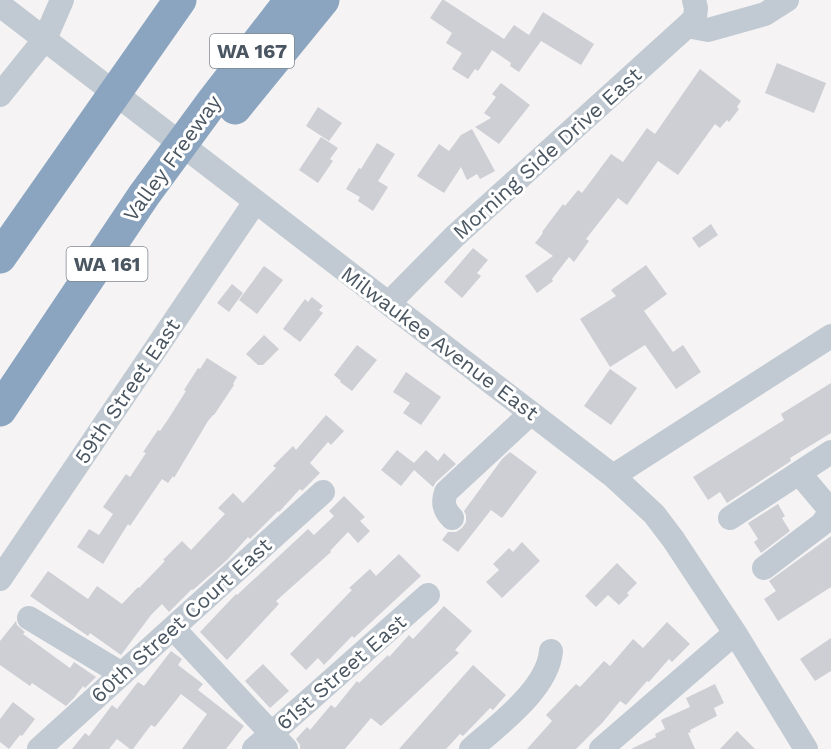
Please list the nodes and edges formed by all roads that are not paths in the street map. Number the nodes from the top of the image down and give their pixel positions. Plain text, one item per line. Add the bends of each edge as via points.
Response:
1 (62, 0) edge
2 (180, 0) edge
3 (291, 0) edge
4 (323, 0) edge
5 (694, 0) edge
6 (787, 0) edge
7 (0, 5) edge
8 (687, 26) junction
9 (45, 39) junction
10 (0, 95) edge
11 (220, 109) junction
12 (255, 202) junction
13 (0, 257) edge
14 (389, 303) junction
15 (831, 336) edge
16 (0, 411) edge
17 (531, 413) junction
18 (831, 452) edge
19 (799, 473) junction
20 (613, 476) junction
21 (323, 492) dead end
22 (831, 511) edge
23 (452, 518) dead end
24 (730, 518) dead end
25 (764, 568) dead end
26 (0, 579) edge
27 (428, 595) dead end
28 (29, 618) dead end
29 (173, 628) junction
30 (735, 633) junction
31 (551, 651) dead end
32 (122, 674) junction
33 (270, 744) edge
34 (39, 749) edge
35 (471, 749) edge
36 (601, 749) edge
37 (806, 749) edge

1 - 9 street
2 - 13 highway
3 - 11 highway, Valley Freeway / WA 167
4 - 11 highway, WA 161
5 - 8 street via 695,18
6 - 8 street via 765,14 708,30
7 - 9 street, Milwaukee Avenue East
8 - 14 street, Morning Side Drive East via 454,237
9 - 10 street
9 - 12 street, Milwaukee Avenue East
11 - 16 highway, WA 161 via 56,328
12 - 14 street, Milwaukee Avenue East
12 - 26 street, 59th Street East
14 - 17 street, Milwaukee Avenue East
15 - 20 street
17 - 20 street, Milwaukee Avenue East
17 - 23 street via 446,492 443,506
18 - 19 street
19 - 22 street
19 - 24 street
20 - 30 street, Milwaukee Avenue East via 654,514 674,539
21 - 29 street, 60th Street Court East
22 - 25 street via 822,524
27 - 33 street, 61st Street East
28 - 32 street
29 - 32 street, 60th Street Court East
29 - 33 street
30 - 36 street
30 - 37 street, Milwaukee Avenue East
31 - 35 street via 550,661 535,688
32 - 34 street, 60th Street Court East

